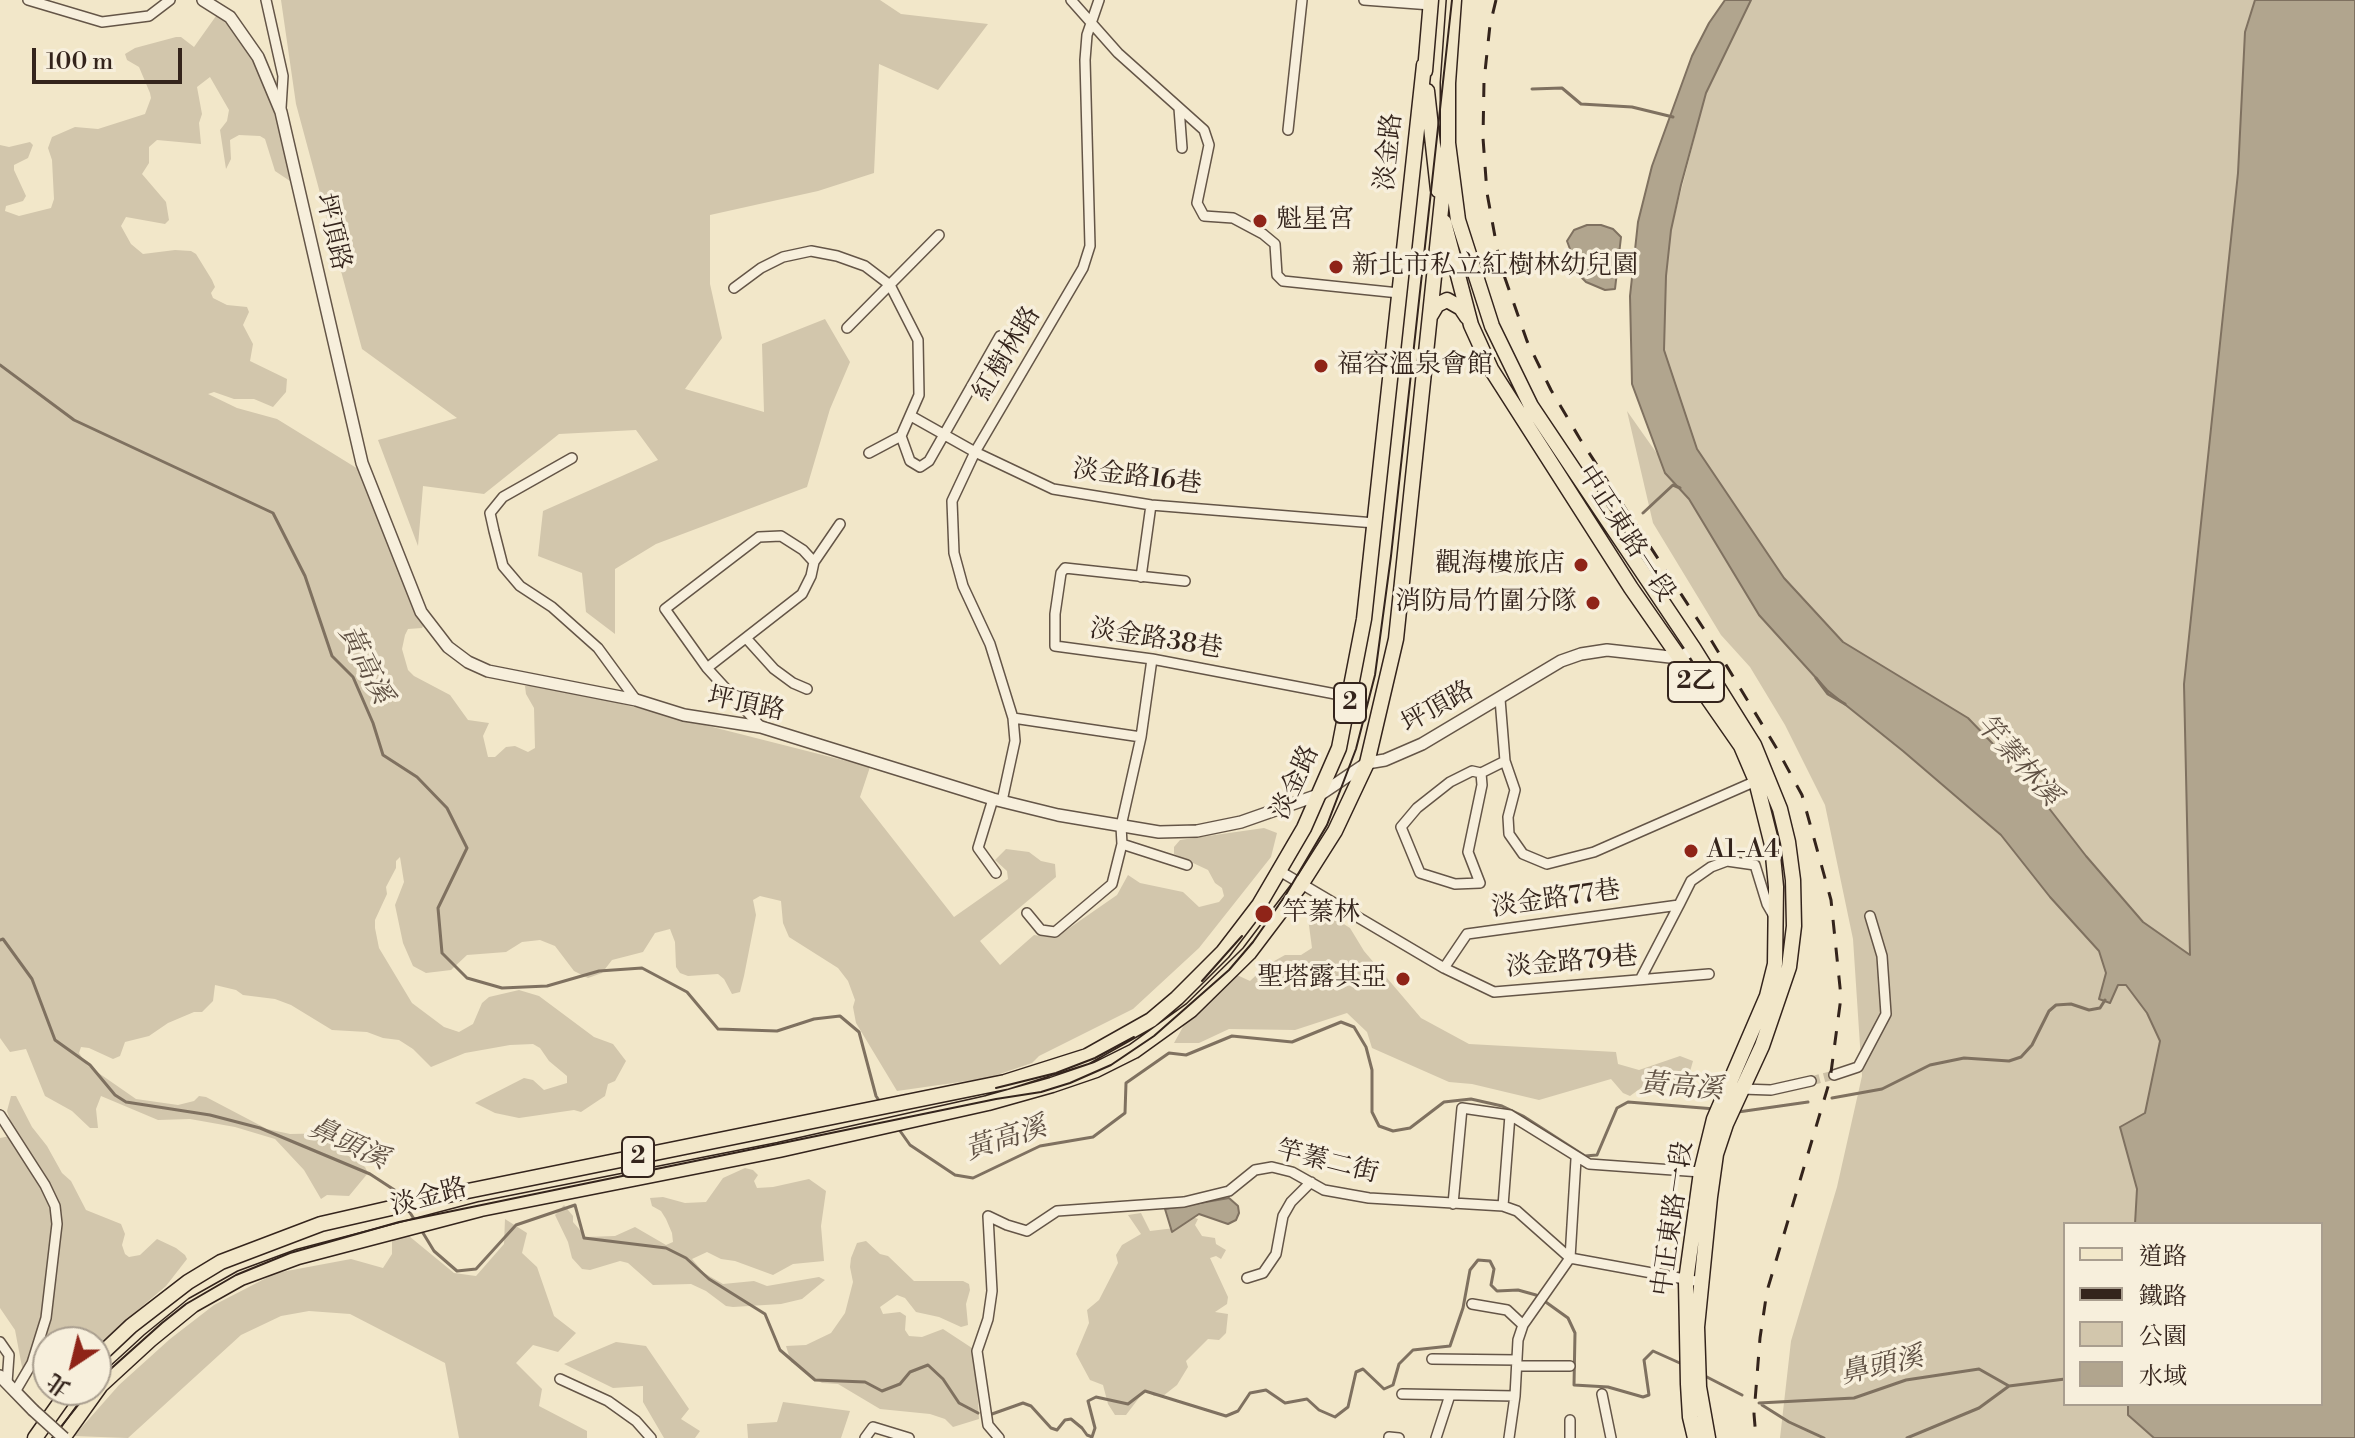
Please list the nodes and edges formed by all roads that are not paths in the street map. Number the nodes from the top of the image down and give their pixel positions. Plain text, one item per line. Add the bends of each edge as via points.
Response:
1 (28, 0) edge
2 (170, 0) edge
3 (203, 0) edge
4 (266, 0) edge
5 (1071, 0) edge
6 (1099, 0) edge
7 (1302, 0) edge
8 (1364, 0) edge
9 (1454, 0) edge
10 (1431, 2) edge
11 (1091, 21) junction
12 (1424, 65) junction
13 (1179, 108) junction
14 (281, 112) junction
15 (1288, 130) dead end
16 (1448, 143) junction
17 (1182, 148) dead end
18 (1441, 211) junction
19 (939, 235) dead end
20 (890, 285) junction
21 (734, 288) dead end
22 (1399, 293) junction
23 (1428, 323) junction
24 (1471, 325) junction
25 (847, 328) dead end
26 (1000, 336) dead end
27 (911, 416) junction
28 (944, 435) junction
29 (901, 436) junction
30 (975, 452) junction
31 (869, 453) dead end
32 (572, 458) dead end
33 (1151, 505) junction
34 (1375, 523) junction
35 (840, 524) dead end
36 (814, 562) junction
37 (1141, 577) junction
38 (1185, 581) dead end
39 (746, 638) junction
40 (1694, 649) junction
41 (1679, 658) junction
42 (1152, 659) junction
43 (707, 668) junction
44 (807, 689) dead end
45 (1351, 697) junction
46 (1500, 699) junction
47 (636, 700) junction
48 (1013, 718) junction
49 (761, 727) junction
50 (1141, 737) junction
51 (1505, 761) junction
52 (1367, 763) junction
53 (1481, 773) junction
54 (1756, 781) junction
55 (1321, 794) junction
56 (997, 800) junction
57 (1121, 826) junction
58 (1122, 844) junction
59 (1187, 865) dead end
60 (1278, 870) junction
61 (996, 873) dead end
62 (1302, 883) junction
63 (1679, 905) junction
64 (1027, 913) dead end
65 (1870, 916) dead end
66 (1776, 920) junction
67 (1444, 968) junction
68 (1709, 974) dead end
69 (1641, 978) junction
70 (1834, 1075) tunnel mouth
71 (1811, 1081) tunnel mouth
72 (1742, 1089) junction
73 (0, 1115) edge
74 (1510, 1115) junction
75 (1720, 1121) junction
76 (1576, 1159) junction
77 (1701, 1172) junction
78 (1311, 1182) junction
79 (1453, 1204) junction
80 (1503, 1206) junction
81 (1570, 1258) junction
82 (1247, 1278) dead end
83 (1694, 1282) junction
84 (1472, 1304) dead end
85 (1523, 1325) junction
86 (0, 1342) edge
87 (112, 1344) edge
88 (1432, 1359) dead end
89 (1517, 1363) junction
90 (1570, 1366) dead end
91 (560, 1379) dead end
92 (7, 1384) edge
93 (1693, 1386) junction
94 (1402, 1394) dead end
95 (1602, 1394) dead end
96 (1450, 1395) junction
97 (1515, 1396) junction
98 (57, 1406) edge
99 (1570, 1420) dead end
100 (38, 1433) edge
101 (1389, 1437) edge
102 (63, 1438) edge
103 (651, 1438) edge
104 (865, 1438) edge
105 (909, 1438) edge
106 (999, 1438) edge
107 (1399, 1438) edge
108 (1436, 1438) edge
109 (1509, 1438) edge
110 (1570, 1438) edge
111 (1611, 1438) edge
112 (1695, 1438) edge
113 (1708, 1438) edge

1 - 2 street via 102,22 149,16
3 - 14 street, 坪頂路 via 230,17 258,57
4 - 14 street via 283,76
5 - 11 street
6 - 11 street, 紅樹林路
7 - 15 street
8 - 10 street
9 - 16 main road, 中正東路一段
10 - 12 main road, 中正東路一段 / 2
11 - 13 street
11 - 30 street, 紅樹林路 via 1085,60 1090,246 1083,268
12 - 18 main road, 中正東路一段 / 2乙
12 - 22 main road, 淡金路 / 2
13 - 17 street
13 - 22 street via 1204,130 1209,145 1197,203 1204,216 1233,218 1263,234 1275,244 1277,275 1283,281
14 - 47 street, 坪頂路 via 362,463 421,612 448,647 488,671
16 - 18 main road
16 - 40 main road, 中正東路一段 / 2乙 via 1458,220 1492,326 1514,375
18 - 23 main road, 淡金路
18 - 24 main road, 中正東路一段 / 2乙
19 - 20 street
20 - 21 street via 865,266 811,251 783,257
20 - 25 street
20 - 27 street via 918,340 919,395
22 - 34 main road, 淡金路 / 2
23 - 24 main road via 1437,305 1447,300 1461,308
23 - 52 main road, 淡金路 via 1396,639
24 - 41 main road, 中正東路一段 / 2乙 via 1517,412
26 - 28 street
27 - 28 street, 淡金路16巷
27 - 29 street
28 - 29 street via 920,467 910,461
28 - 30 street, 淡金路16巷
29 - 31 street
30 - 33 street, 淡金路16巷 via 1053,489
30 - 48 street, 紅樹林路 via 952,501 954,553
32 - 47 street via 503,497 490,513 503,566 520,586 598,648
33 - 34 street, 淡金路16巷
33 - 37 street
34 - 45 main road, 淡金路 / 2
35 - 36 street
36 - 39 street via 802,594
36 - 43 street via 781,536 759,537 665,609
37 - 38 street, 淡金路38巷
37 - 42 street, 淡金路38巷 via 1065,568 1052,613 1055,646
39 - 43 street
39 - 44 street via 774,669
40 - 41 street
40 - 72 main road, 中正東路一段 / 2乙 via 1768,776 1788,842 1793,880 1789,967
41 - 46 street, 坪頂路 via 1607,650 1581,654
41 - 54 main road, 中正東路一段 / 2乙 via 1741,746
42 - 45 street, 淡金路38巷
42 - 50 street
43 - 49 street
45 - 55 main road, 淡金路 / 2
46 - 51 street
46 - 52 street, 坪頂路 via 1422,744
47 - 49 street, 坪頂路 via 684,715
48 - 50 street
48 - 56 street, 紅樹林路 via 1015,741
49 - 56 street, 坪頂路
50 - 57 street
51 - 53 street
51 - 54 street via 1515,790 1509,834 1523,854 1547,864 1594,852
52 - 55 street, 坪頂路
52 - 62 main road, 淡金路 via 1335,831
53 - 53 street via 1468,852 1480,883 1455,884 1420,873 1401,827 1450,782 1472,771
54 - 66 main road, 中正東路一段 / 2乙 via 1772,845
55 - 57 street, 坪頂路 via 1197,831
55 - 60 main road, 淡金路 / 2
56 - 57 street, 坪頂路
56 - 61 street, 紅樹林路 via 978,848
57 - 58 street
58 - 59 street
58 - 64 street via 1112,884 1055,932 1041,930
60 - 62 street
60 - 87 main road, 淡金路 / 2 via 1223,952 1151,1020 1087,1056 1005,1082 321,1224 221,1262
62 - 67 street
62 - 102 main road, 淡金路 / 2 via 1249,953 1191,1010 1134,1051 1096,1070 869,1130 481,1209 298,1257 241,1278 193,1305 101,1385
63 - 66 street via 1691,881 1711,867 1745,862 1755,865
63 - 67 street, 淡金路77巷 via 1467,934
63 - 69 street
65 - 70 street via 1882,956 1886,1014 1858,1067
66 - 75 main road, 中正東路一段 / 2乙 via 1775,964 1767,996 1732,1077
67 - 69 street, 淡金路79巷 via 1494,992
68 - 69 street, 淡金路79巷
71 - 72 street via 1771,1090
72 - 75 main road, 2乙
73 - 92 street via 45,1185 57,1224 46,1318 32,1363
74 - 76 street
74 - 79 street via 1462,1108
74 - 80 street
75 - 77 main road, 中正東路一段 / 2乙
75 - 83 main road, 中正東路一段 / 2乙
76 - 77 street
76 - 81 street
77 - 83 main road, 中正東路一段 / 2乙
78 - 79 street, 竿蓁二街 via 1324,1190 1369,1198
78 - 82 street via 1283,1216 1269,1265
78 - 106 street, 竿蓁二街 via 1272,1167 1255,1170 1229,1191 1184,1202 1057,1211 1027,1231 988,1216 992,1291 977,1351 988,1425
79 - 80 street, 竿蓁二街
80 - 81 street via 1517,1211
81 - 83 street
81 - 85 street
83 - 93 main road, 中正東路一段 / 2乙
84 - 85 street via 1507,1310
85 - 89 street
86 - 92 street via 9,1355
88 - 89 street
89 - 90 street
89 - 97 street
91 - 103 street via 608,1401
92 - 102 street, bridge
93 - 112 main road, 2乙 via 1690,1417
93 - 113 main road, 2乙
94 - 96 street
95 - 111 street
96 - 97 street
96 - 108 street
97 - 109 street
98 - 100 main road
99 - 110 street
101 - 107 street
104 - 105 street via 873,1427

